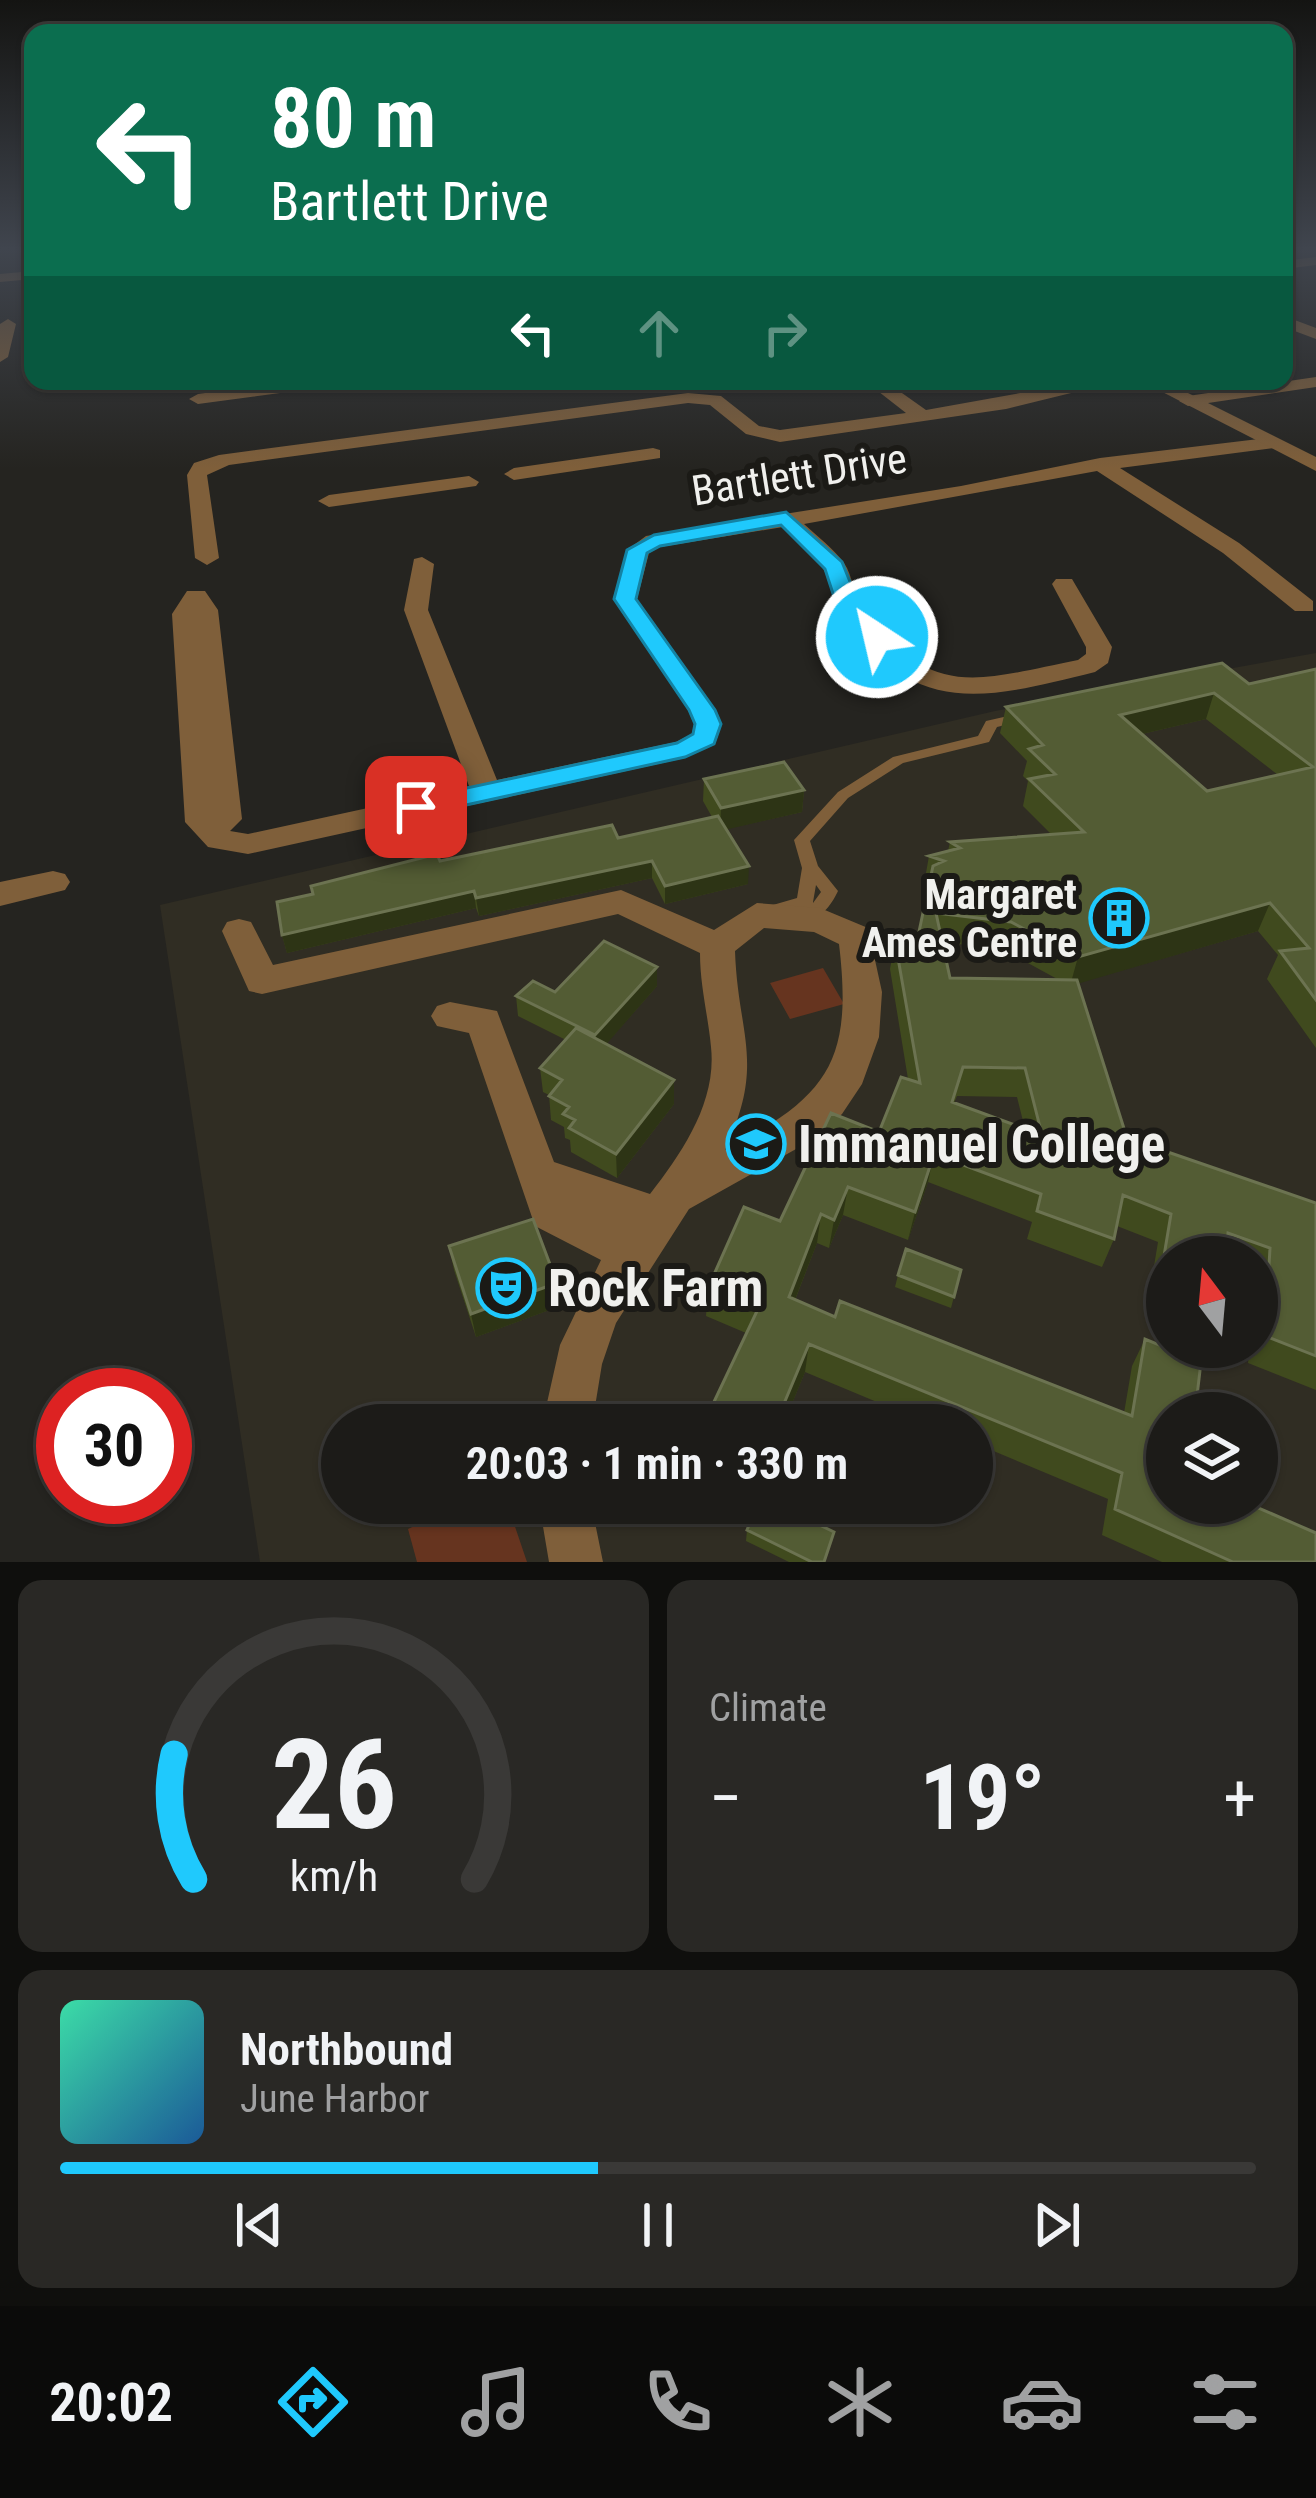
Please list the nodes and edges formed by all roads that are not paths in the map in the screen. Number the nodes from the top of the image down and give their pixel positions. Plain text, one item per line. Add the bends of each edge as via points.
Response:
1 (4, 324) edge
2 (0, 357) edge
3 (887, 390) edge
4 (1044, 390) edge
5 (1059, 390) edge
6 (1167, 390) edge
7 (1262, 390) edge
8 (195, 391) edge
9 (1047, 392) junction
10 (1188, 401) junction
11 (924, 416) junction
12 (198, 421) dead end
13 (572, 440) junction
14 (1267, 444) junction
15 (653, 454) dead end
16 (395, 464) junction
17 (1100, 464) junction
18 (1316, 470) edge
19 (514, 474) dead end
20 (469, 482) dead end
21 (329, 501) dead end
22 (786, 518) junction
23 (208, 558) dead end
24 (422, 564) dead end
25 (1064, 584) dead end
26 (1304, 606) dead end
27 (1034, 714) edge
28 (486, 792) junction
29 (212, 829) junction
30 (810, 868) junction
31 (53, 882) dead end
32 (0, 895) edge
33 (776, 917) junction
34 (239, 932) dead end
35 (717, 946) junction
36 (450, 1016) dead end
37 (537, 1175) junction
38 (670, 1205) junction
39 (633, 1253) junction
40 (568, 1404) edge
41 (569, 1524) edge
42 (576, 1562) edge

1 - 2 street
3 - 11 street
4 - 9 street
5 - 9 street
6 - 10 street
7 - 10 street
8 - 12 street
9 - 11 street
10 - 14 street
11 - 13 street via 780,436 752,430 702,398
13 - 15 street
13 - 16 street
13 - 19 street
14 - 17 street, Bartlett Drive
14 - 18 street
16 - 20 street
16 - 21 street
16 - 23 street via 226,459 201,467
17 - 22 street, Bartlett Drive
17 - 26 street via 1250,557
22 - 25 street via 835,567 848,606 905,668 947,687 974,689 1099,657
22 - 28 street, Bartlett Drive via 638,550 625,599 702,710 705,738
24 - 28 street via 416,610
27 - 30 lane via 991,724 984,739 898,760 843,795 802,840
28 - 29 street, Bartlett Drive via 248,844 219,840
29 - 29 street via 201,823 184,614 196,596 206,610 226,819
30 - 33 lane via 806,902
30 - 33 lane via 830,891 822,906
31 - 32 street
33 - 35 street
33 - 38 street via 820,920 856,937 863,1042 846,1080 812,1121
34 - 35 street via 262,981 621,902
35 - 38 street via 732,1062 697,1170
36 - 37 street via 484,1021
37 - 38 street
37 - 39 street via 550,1212
38 - 39 street
39 - 40 street via 594,1317
41 - 42 street

